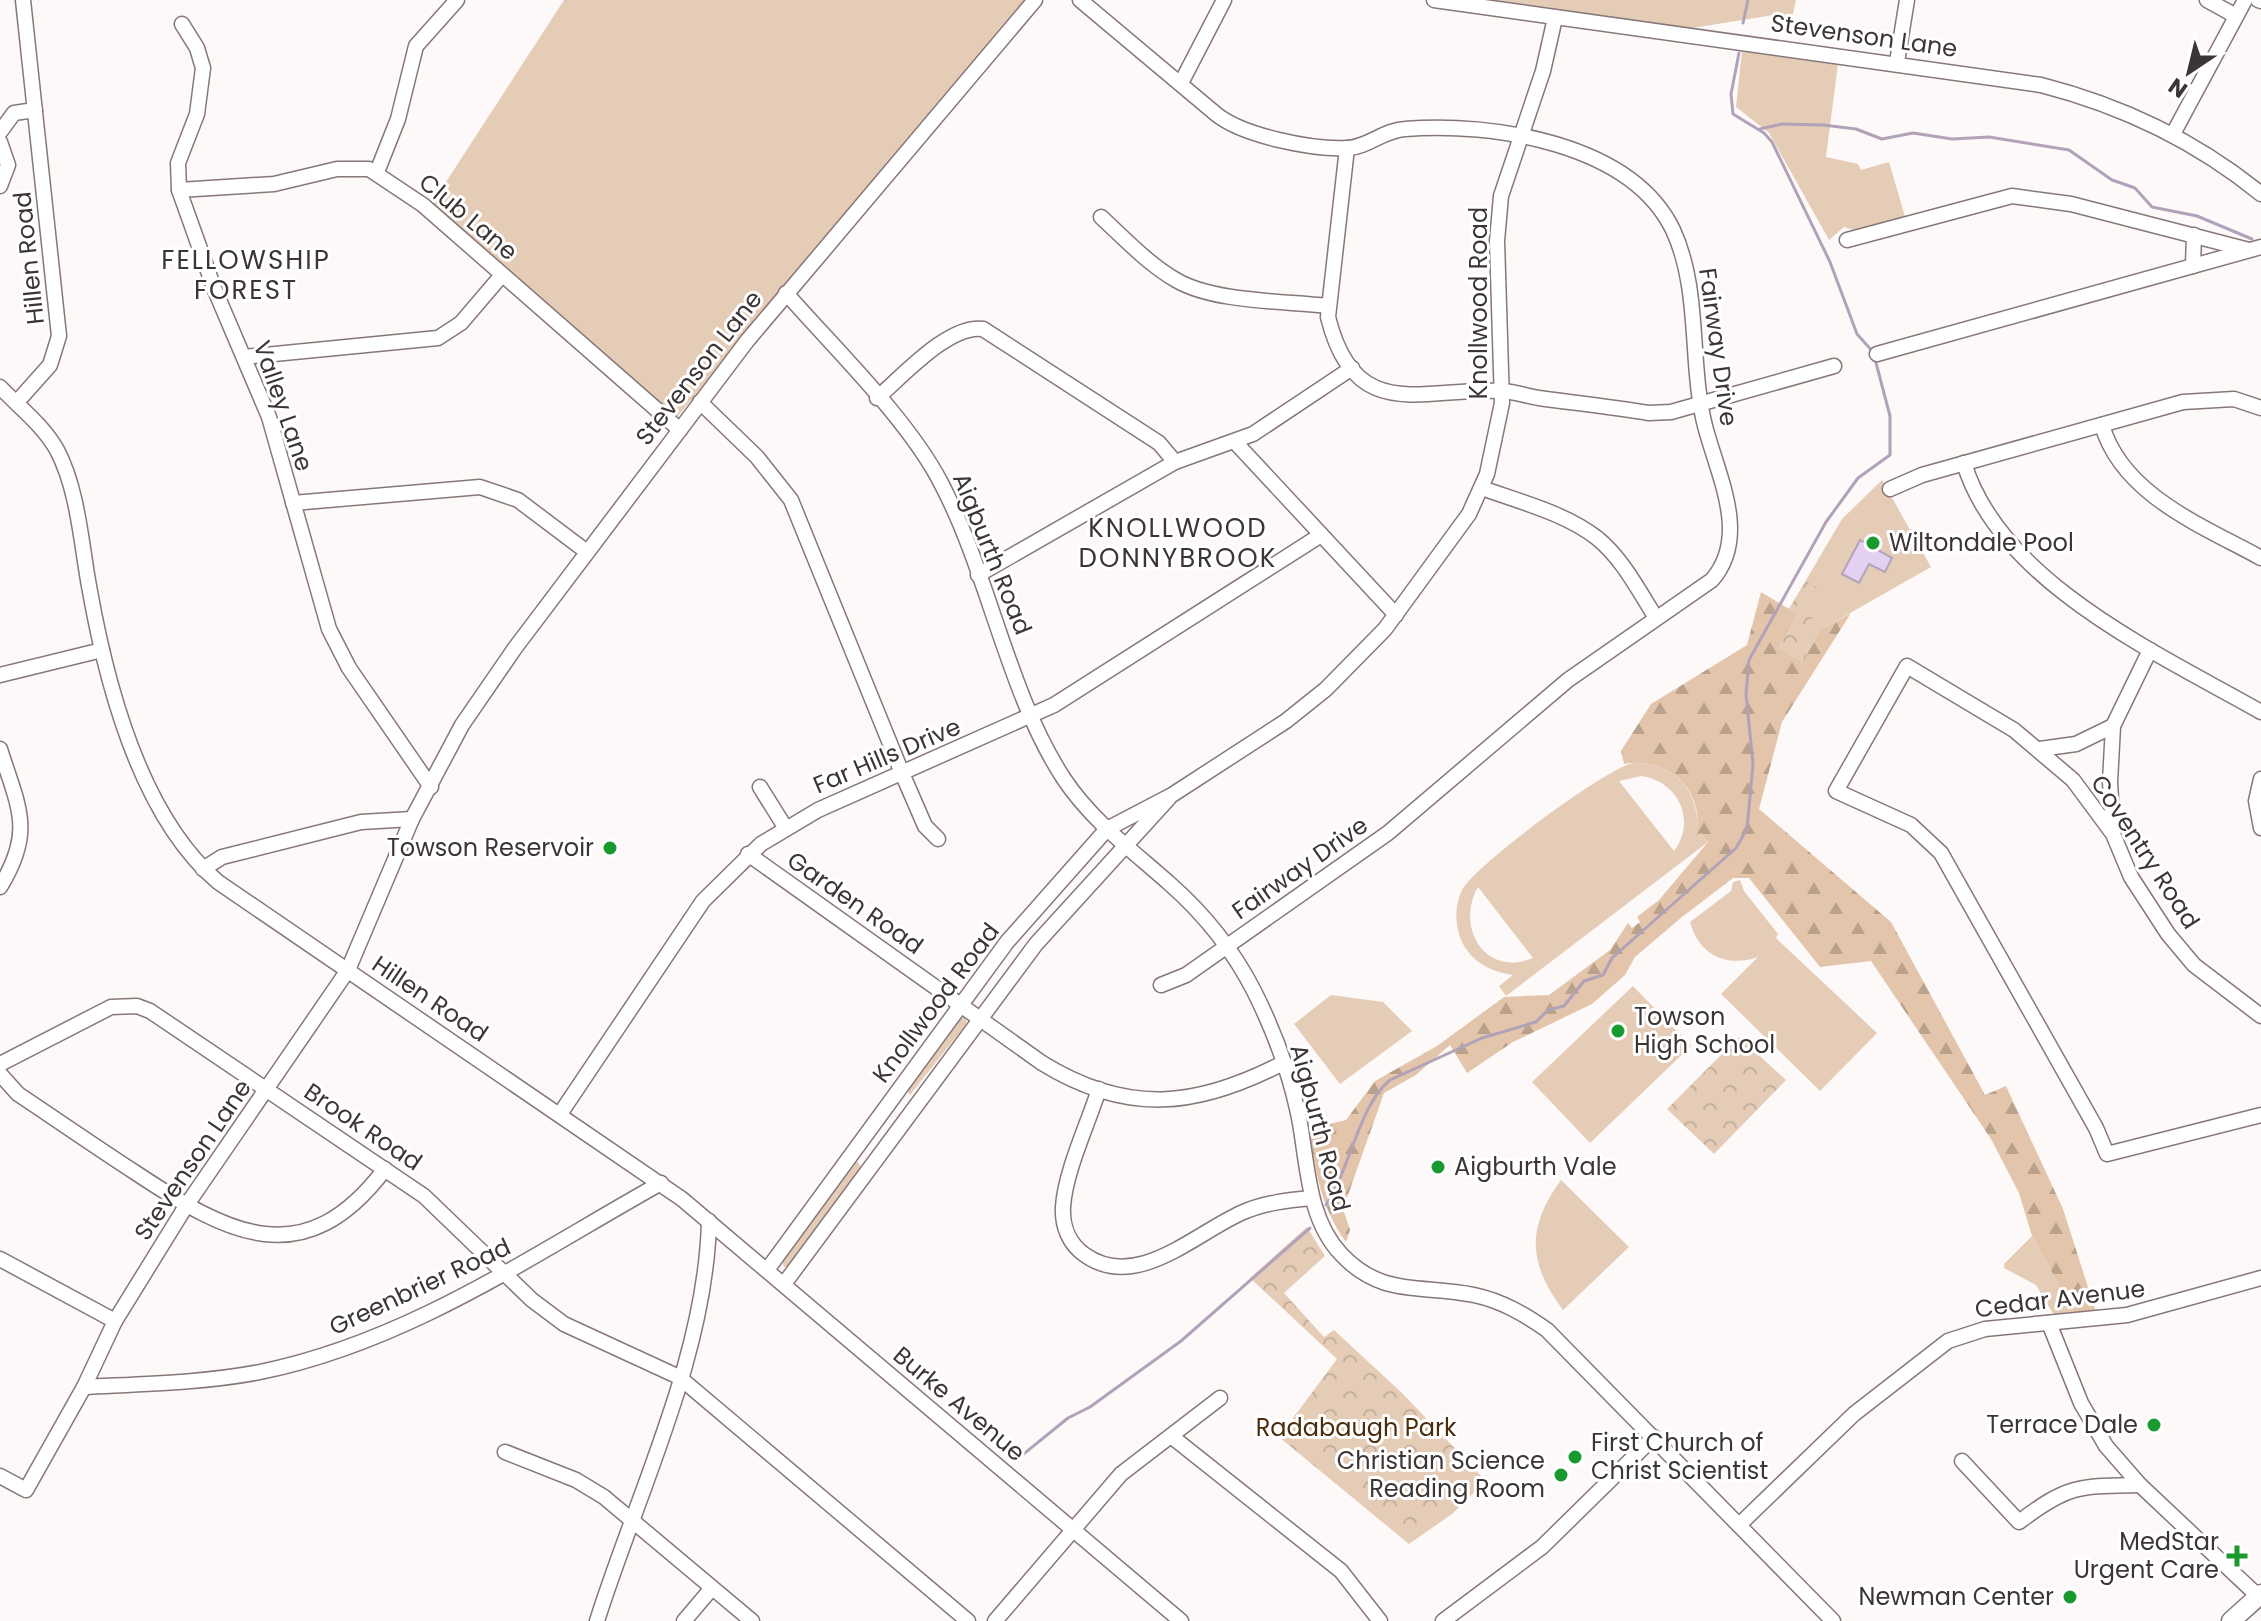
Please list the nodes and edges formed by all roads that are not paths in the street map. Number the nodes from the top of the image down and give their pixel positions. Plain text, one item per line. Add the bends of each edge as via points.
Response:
1 (23, 0) edge
2 (457, 0) edge
3 (1035, 0) edge
4 (1080, 0) edge
5 (1224, 0) edge
6 (1434, 0) edge
7 (1907, 0) edge
8 (2207, 0) edge
9 (2245, 0) edge
10 (2236, 16) junction
11 (1555, 18) junction
12 (182, 24) dead end
13 (1897, 62) junction
14 (1181, 83) junction
15 (35, 110) junction
16 (0, 132) edge
17 (2173, 134) junction
18 (1520, 137) junction
19 (0, 142) edge
20 (1347, 148) junction
21 (377, 172) junction
22 (0, 186) edge
23 (179, 190) junction
24 (2261, 194) edge
25 (1101, 217) dead end
26 (2194, 235) junction
27 (1847, 240) dead end
28 (2255, 248) edge
29 (2193, 266) junction
30 (502, 275) junction
31 (786, 293) junction
32 (1327, 306) junction
33 (1877, 354) dead end
34 (244, 357) junction
35 (1834, 366) dead end
36 (1352, 368) junction
37 (1, 389) edge
38 (1503, 391) junction
39 (877, 398) junction
40 (17, 402) junction
41 (700, 402) junction
42 (1700, 404) junction
43 (2261, 408) edge
44 (2102, 425) junction
45 (680, 430) junction
46 (1235, 442) junction
47 (1175, 462) junction
48 (1964, 463) junction
49 (1482, 488) junction
50 (1890, 489) dead end
51 (293, 503) junction
52 (1321, 535) junction
53 (587, 552) junction
54 (2261, 558) edge
55 (978, 575) junction
56 (1396, 615) junction
57 (1656, 618) junction
58 (102, 650) junction
59 (2150, 650) junction
60 (0, 675) edge
61 (2261, 712) edge
62 (1033, 717) junction
63 (2113, 726) junction
64 (0, 749) edge
65 (2040, 749) junction
66 (902, 773) junction
67 (2261, 779) edge
68 (431, 787) junction
69 (760, 787) dead end
70 (1172, 795) junction
71 (412, 819) junction
72 (785, 827) junction
73 (2261, 828) edge
74 (1107, 829) junction
75 (2113, 834) junction
76 (938, 839) dead end
77 (1124, 845) junction
78 (748, 854) junction
79 (398, 856) junction
80 (203, 869) junction
81 (0, 887) edge
82 (1227, 946) junction
83 (348, 970) junction
84 (1161, 985) dead end
85 (961, 1005) junction
86 (2261, 1016) edge
87 (980, 1018) junction
88 (1283, 1063) junction
89 (0, 1064) edge
90 (0, 1074) edge
91 (267, 1089) junction
92 (1099, 1089) junction
93 (560, 1114) junction
94 (2261, 1115) edge
95 (385, 1169) junction
96 (661, 1183) junction
97 (1312, 1198) junction
98 (186, 1206) junction
99 (709, 1221) junction
100 (0, 1259) edge
101 (767, 1270) junction
102 (507, 1274) junction
103 (2261, 1278) edge
104 (784, 1284) junction
105 (115, 1321) junction
106 (2049, 1323) junction
107 (679, 1377) junction
108 (84, 1387) junction
109 (1220, 1398) dead end
110 (1171, 1436) junction
111 (1654, 1437) junction
112 (505, 1452) dead end
113 (1962, 1461) dead end
114 (0, 1476) edge
115 (2140, 1485) junction
116 (634, 1521) junction
117 (1739, 1525) junction
118 (1073, 1530) junction
119 (712, 1588) junction
120 (2260, 1595) edge
121 (1178, 1620) edge
122 (597, 1621) edge
123 (684, 1621) edge
124 (752, 1621) edge
125 (968, 1621) edge
126 (995, 1621) edge
127 (1380, 1621) edge
128 (1443, 1621) edge
129 (1833, 1621) edge
130 (2231, 1621) edge

1 - 15 street, Hillen Road
2 - 21 street via 416,46 398,119
3 - 31 street, Stevenson Lane
4 - 14 street, Fairway Drive
5 - 14 street
6 - 11 street, Stevenson Lane
7 - 13 street
8 - 10 street
9 - 10 street
10 - 17 street
11 - 13 street, Stevenson Lane
11 - 18 street, Knollwood Road
12 - 23 street, Valley Lane via 203,68 197,114 178,163
13 - 17 street, Stevenson Lane via 2062,91
14 - 20 street, Fairway Drive via 1239,129
15 - 16 street via 14,113
15 - 40 street, Hillen Road via 59,336 50,365
17 - 24 street, Stevenson Lane
18 - 20 street, Fairway Drive via 1456,128 1401,129
18 - 38 street, Knollwood Road via 1503,182 1497,222
18 - 42 street, Fairway Drive via 1617,169 1662,211 1683,258
19 - 22 street via 8,165
20 - 32 street
21 - 23 street via 337,169 274,184
21 - 30 street, Club Lane
23 - 34 street, Valley Lane
25 - 32 street via 1186,285
26 - 27 street via 2056,201 2012,196
26 - 28 street
26 - 29 street
28 - 29 street
29 - 33 street
30 - 34 street via 461,323 438,338
30 - 45 street, Club Lane
31 - 39 street, Aigburth Road
31 - 41 street, Stevenson Lane
32 - 36 street via 1336,342
34 - 51 street, Valley Lane via 269,417
35 - 42 street
36 - 38 street via 1377,387 1401,396
36 - 46 street
37 - 40 street, Hillen Road
38 - 42 street via 1649,413
38 - 49 street, Knollwood Road
39 - 47 street via 952,335 983,329 1159,443
39 - 55 street, Aigburth Road via 941,482
40 - 58 street, Hillen Road via 48,435 67,474
41 - 45 street, Stevenson Lane
41 - 66 street via 757,457 791,500
42 - 57 street, Fairway Drive via 1728,507 1731,544 1712,580
43 - 44 street via 2234,399 2183,402
44 - 48 street
44 - 54 street via 2118,458 2155,497
45 - 53 street, Stevenson Lane
46 - 47 street
46 - 52 street
47 - 55 street
48 - 50 street
48 - 59 street via 2001,530 2030,562 2069,598
49 - 56 street, Knollwood Road
49 - 57 street via 1569,521 1597,538
51 - 53 street via 480,487 518,500
51 - 68 street, Valley Lane via 317,595 340,651
52 - 56 street
52 - 62 street, Far Hills Drive
53 - 68 street, Stevenson Lane via 462,725
55 - 62 street, Aigburth Road
56 - 70 street, Knollwood Road via 1363,654 1305,706
57 - 82 street, Fairway Drive via 1568,680 1398,826
58 - 60 street
58 - 80 street, Hillen Road via 150,786 171,828
59 - 61 street
59 - 63 street
62 - 66 street, Far Hills Drive
62 - 74 street, Aigburth Road via 1062,776
63 - 65 street via 2076,744
63 - 75 street
64 - 81 street via 22,834
65 - 75 street, Coventry Road via 2076,783
65 - 94 street, Coventry Road via 1907,666 1836,791 1911,825 1941,853 2107,1154
66 - 72 street, Far Hills Drive
66 - 76 street via 925,826
67 - 73 street via 2256,801
68 - 71 street, Stevenson Lane
68 - 79 street, Stevenson Lane
69 - 72 street
70 - 74 street, Knollwood Road
70 - 77 street, Knollwood Road
71 - 79 street, Stevenson Lane
71 - 80 street via 361,822 222,857
72 - 78 street, Far Hills Drive
74 - 77 street, Aigburth Road
74 - 85 street, Knollwood Road via 1027,918
75 - 86 street, Coventry Road via 2131,877 2168,934 2194,965
77 - 82 street, Aigburth Road via 1183,896
77 - 87 street, Knollwood Road via 1036,944
78 - 85 street, Garden Road
78 - 93 street, Far Hills Drive via 703,901
79 - 83 street, Stevenson Lane
80 - 83 street, Hillen Road
82 - 84 street, Fairway Drive via 1186,975
82 - 88 street, Aigburth Road via 1255,994
83 - 91 street, Stevenson Lane
83 - 93 street, Hillen Road
85 - 87 street, Garden Road
85 - 101 street, Knollwood Road
87 - 92 street, Garden Road via 1056,1071
87 - 104 street, Knollwood Road
88 - 92 street, Garden Road via 1238,1086 1197,1097 1151,1099
88 - 97 street, Aigburth Road
89 - 91 street, Brook Road via 111,1007 137,1006
90 - 98 street via 18,1094
91 - 95 street, Brook Road
91 - 98 street, Stevenson Lane
92 - 97 street via 1063,1204 1071,1242 1099,1264 1136,1266 1241,1213
93 - 96 street, Hillen Road
95 - 98 street via 343,1212 292,1233 225,1226
95 - 102 street, Brook Road via 433,1202
96 - 99 street, Hillen Road
96 - 102 street, Greenbrier Road
97 - 111 street, Aigburth Road via 1332,1243 1361,1270 1393,1287 1475,1295 1518,1310 1567,1348
98 - 105 street, Stevenson Lane
99 - 101 street, Burke Avenue
99 - 107 street via 704,1281
100 - 105 street
101 - 104 street, Burke Avenue
102 - 107 street, Brook Road via 564,1324
102 - 108 street, Greenbrier Road via 352,1347 276,1368 215,1379
103 - 106 street, Cedar Avenue via 2127,1315
104 - 118 street, Burke Avenue
105 - 108 street, Stevenson Lane
106 - 115 street via 2097,1433
106 - 117 street, Cedar Avenue via 1985,1329 1948,1341 1854,1414
107 - 116 street
107 - 125 street, Brook Road
108 - 114 street, Stevenson Lane via 26,1490
109 - 110 street
110 - 118 street via 1121,1474
110 - 127 street via 1341,1571
111 - 117 street, Aigburth Road
111 - 128 street via 1542,1547
112 - 116 street via 591,1488
113 - 115 street via 2019,1522 2064,1491
115 - 120 street
116 - 119 street
116 - 122 street
117 - 129 street, Aigburth Road
118 - 121 street, Burke Avenue
118 - 126 street
119 - 123 street
119 - 124 street
120 - 130 main road

